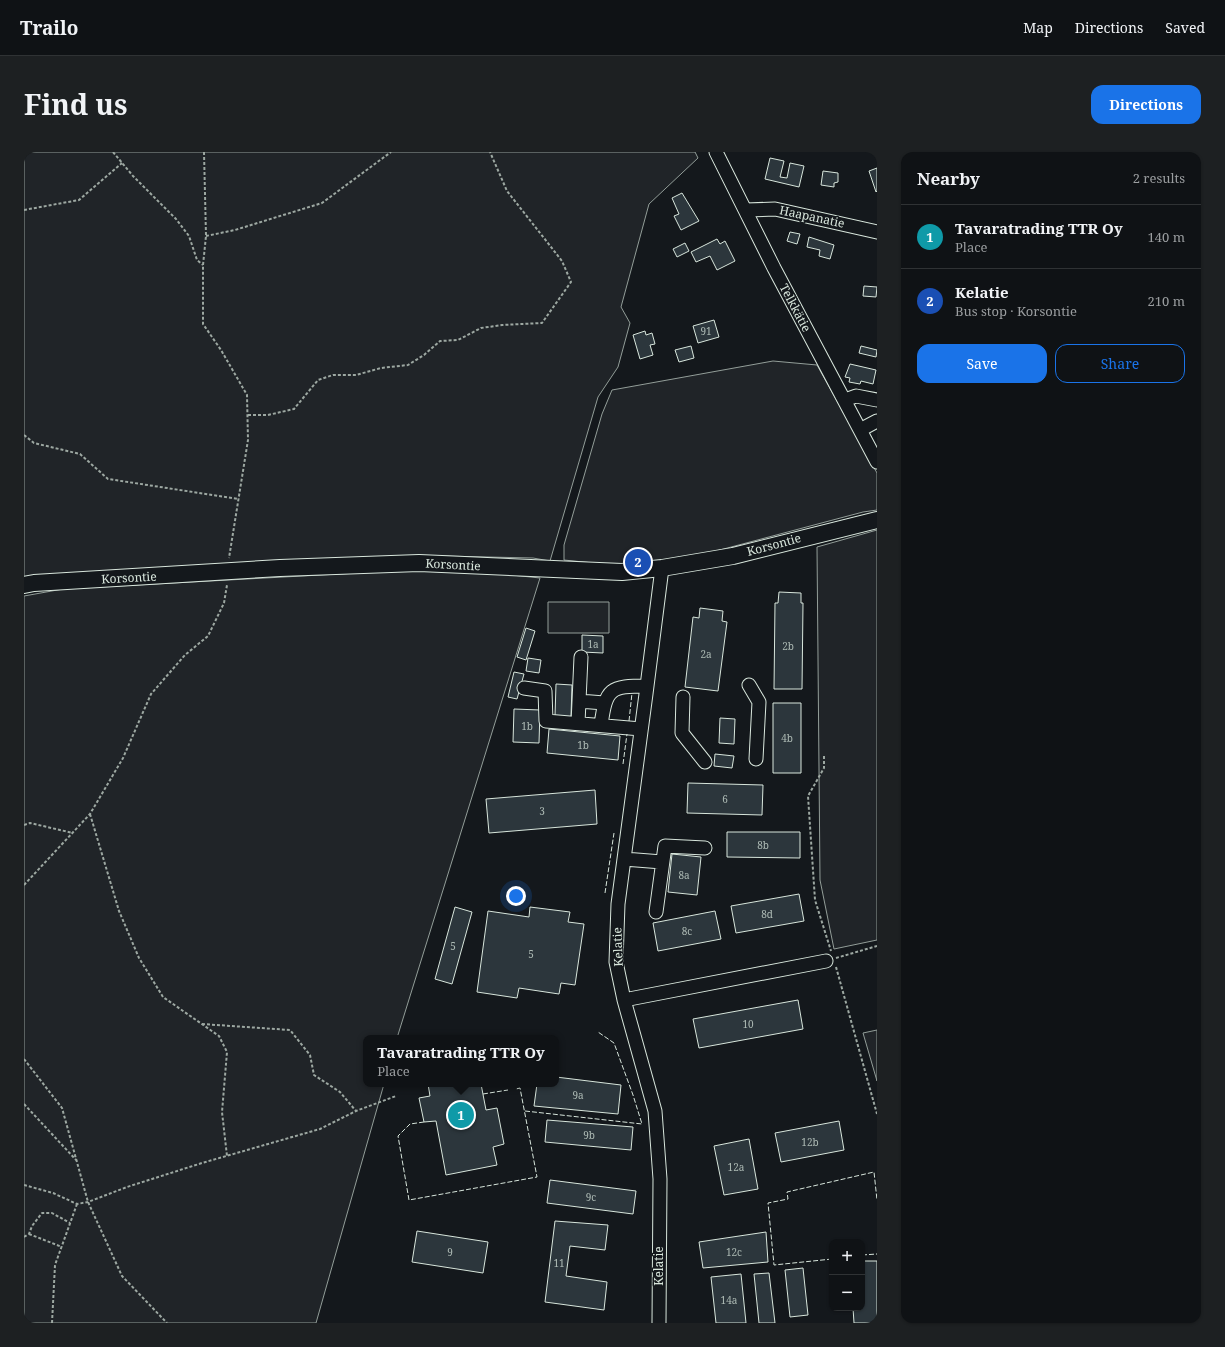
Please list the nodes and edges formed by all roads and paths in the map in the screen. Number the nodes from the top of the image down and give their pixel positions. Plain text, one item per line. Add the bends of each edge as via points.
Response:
1 (113, 152) edge
2 (204, 152) edge
3 (390, 152) edge
4 (490, 152) edge
5 (720, 154) edge
6 (122, 162) junction
7 (24, 210) edge
8 (746, 210) junction
9 (877, 232) edge
10 (206, 236) junction
11 (203, 265) junction
12 (845, 400) junction
13 (877, 400) edge
14 (248, 416) junction
15 (877, 421) edge
16 (860, 430) junction
17 (24, 435) edge
18 (877, 462) edge
19 (239, 499) junction
20 (877, 520) edge
21 (662, 568) junction
22 (229, 571) junction
23 (24, 585) edge
24 (581, 657) dead end
25 (749, 685) dead end
26 (647, 686) junction
27 (524, 688) dead end
28 (684, 697) dead end
29 (579, 701) junction
30 (604, 703) junction
31 (578, 723) junction
32 (602, 725) junction
33 (641, 729) junction
34 (824, 756) dead end
35 (756, 759) dead end
36 (706, 762) dead end
37 (90, 814) junction
38 (24, 824) edge
39 (73, 833) junction
40 (705, 848) dead end
41 (624, 859) junction
42 (662, 862) junction
43 (24, 885) edge
44 (656, 912) dead end
45 (877, 946) edge
46 (830, 960) junction
47 (624, 1000) junction
48 (200, 1024) junction
49 (24, 1059) edge
50 (396, 1096) dead end
51 (24, 1104) edge
52 (356, 1111) junction
53 (877, 1114) edge
54 (227, 1156) junction
55 (78, 1162) junction
56 (24, 1185) edge
57 (88, 1202) junction
58 (78, 1204) junction
59 (70, 1223) junction
60 (29, 1234) junction
61 (24, 1237) edge
62 (62, 1247) junction
63 (52, 1323) edge
64 (167, 1323) edge
65 (659, 1323) edge

1 - 6 path
2 - 10 path
3 - 10 path via 322,203 235,230
4 - 14 path via 507,191 562,261 571,282 542,323 482,328 458,340 440,341 408,365 380,368 356,375 333,375 318,380 294,409 268,415
5 - 8 street, Telkkätie
6 - 7 path via 79,200
6 - 11 path via 176,219 189,236 197,260
8 - 9 street, Haapanatie via 775,209
8 - 12 street, Telkkätie
10 - 11 path
11 - 14 path via 203,324 247,395
12 - 13 street via 856,396
12 - 16 street, Telkkätie
14 - 19 path via 248,440
15 - 16 street
16 - 18 street, Telkkätie
17 - 19 path via 34,443 80,454 108,479
19 - 22 path via 228,561
20 - 21 main road, Korsontie via 733,556
21 - 22 main road, Korsontie via 622,572 418,563
21 - 26 street, Kelatie
22 - 23 main road, Korsontie
22 - 37 path via 224,603 208,636 185,655 151,694 123,758
24 - 29 street
25 - 35 street via 759,702
26 - 30 street via 617,688 608,694
26 - 33 street, Kelatie
27 - 31 street via 545,691 546,721
28 - 36 street via 682,733
29 - 30 street
29 - 31 street
30 - 32 street
31 - 32 street
32 - 33 street
33 - 41 street, Kelatie
34 - 46 path via 824,768 808,796 816,900
37 - 39 path
37 - 48 path via 120,911 139,958 163,997
38 - 39 path via 30,823
39 - 43 path
40 - 42 street via 665,846
41 - 42 street
41 - 47 street, Kelatie via 617,911 616,962
42 - 44 street
45 - 46 path
46 - 47 street
46 - 53 path
47 - 65 street, Kelatie via 655,1110 660,1179
48 - 52 path via 290,1030 310,1055 314,1075 340,1092
48 - 54 path via 219,1036 227,1052 222,1112
49 - 55 path via 62,1108
50 - 52 path
51 - 55 path
52 - 54 path via 320,1129
54 - 57 path
55 - 57 path
56 - 58 path via 53,1193
57 - 58 path
57 - 64 path via 122,1276
58 - 59 path
59 - 60 path via 52,1213 42,1213
59 - 62 path
60 - 61 path
60 - 62 path
62 - 63 path via 55,1265

